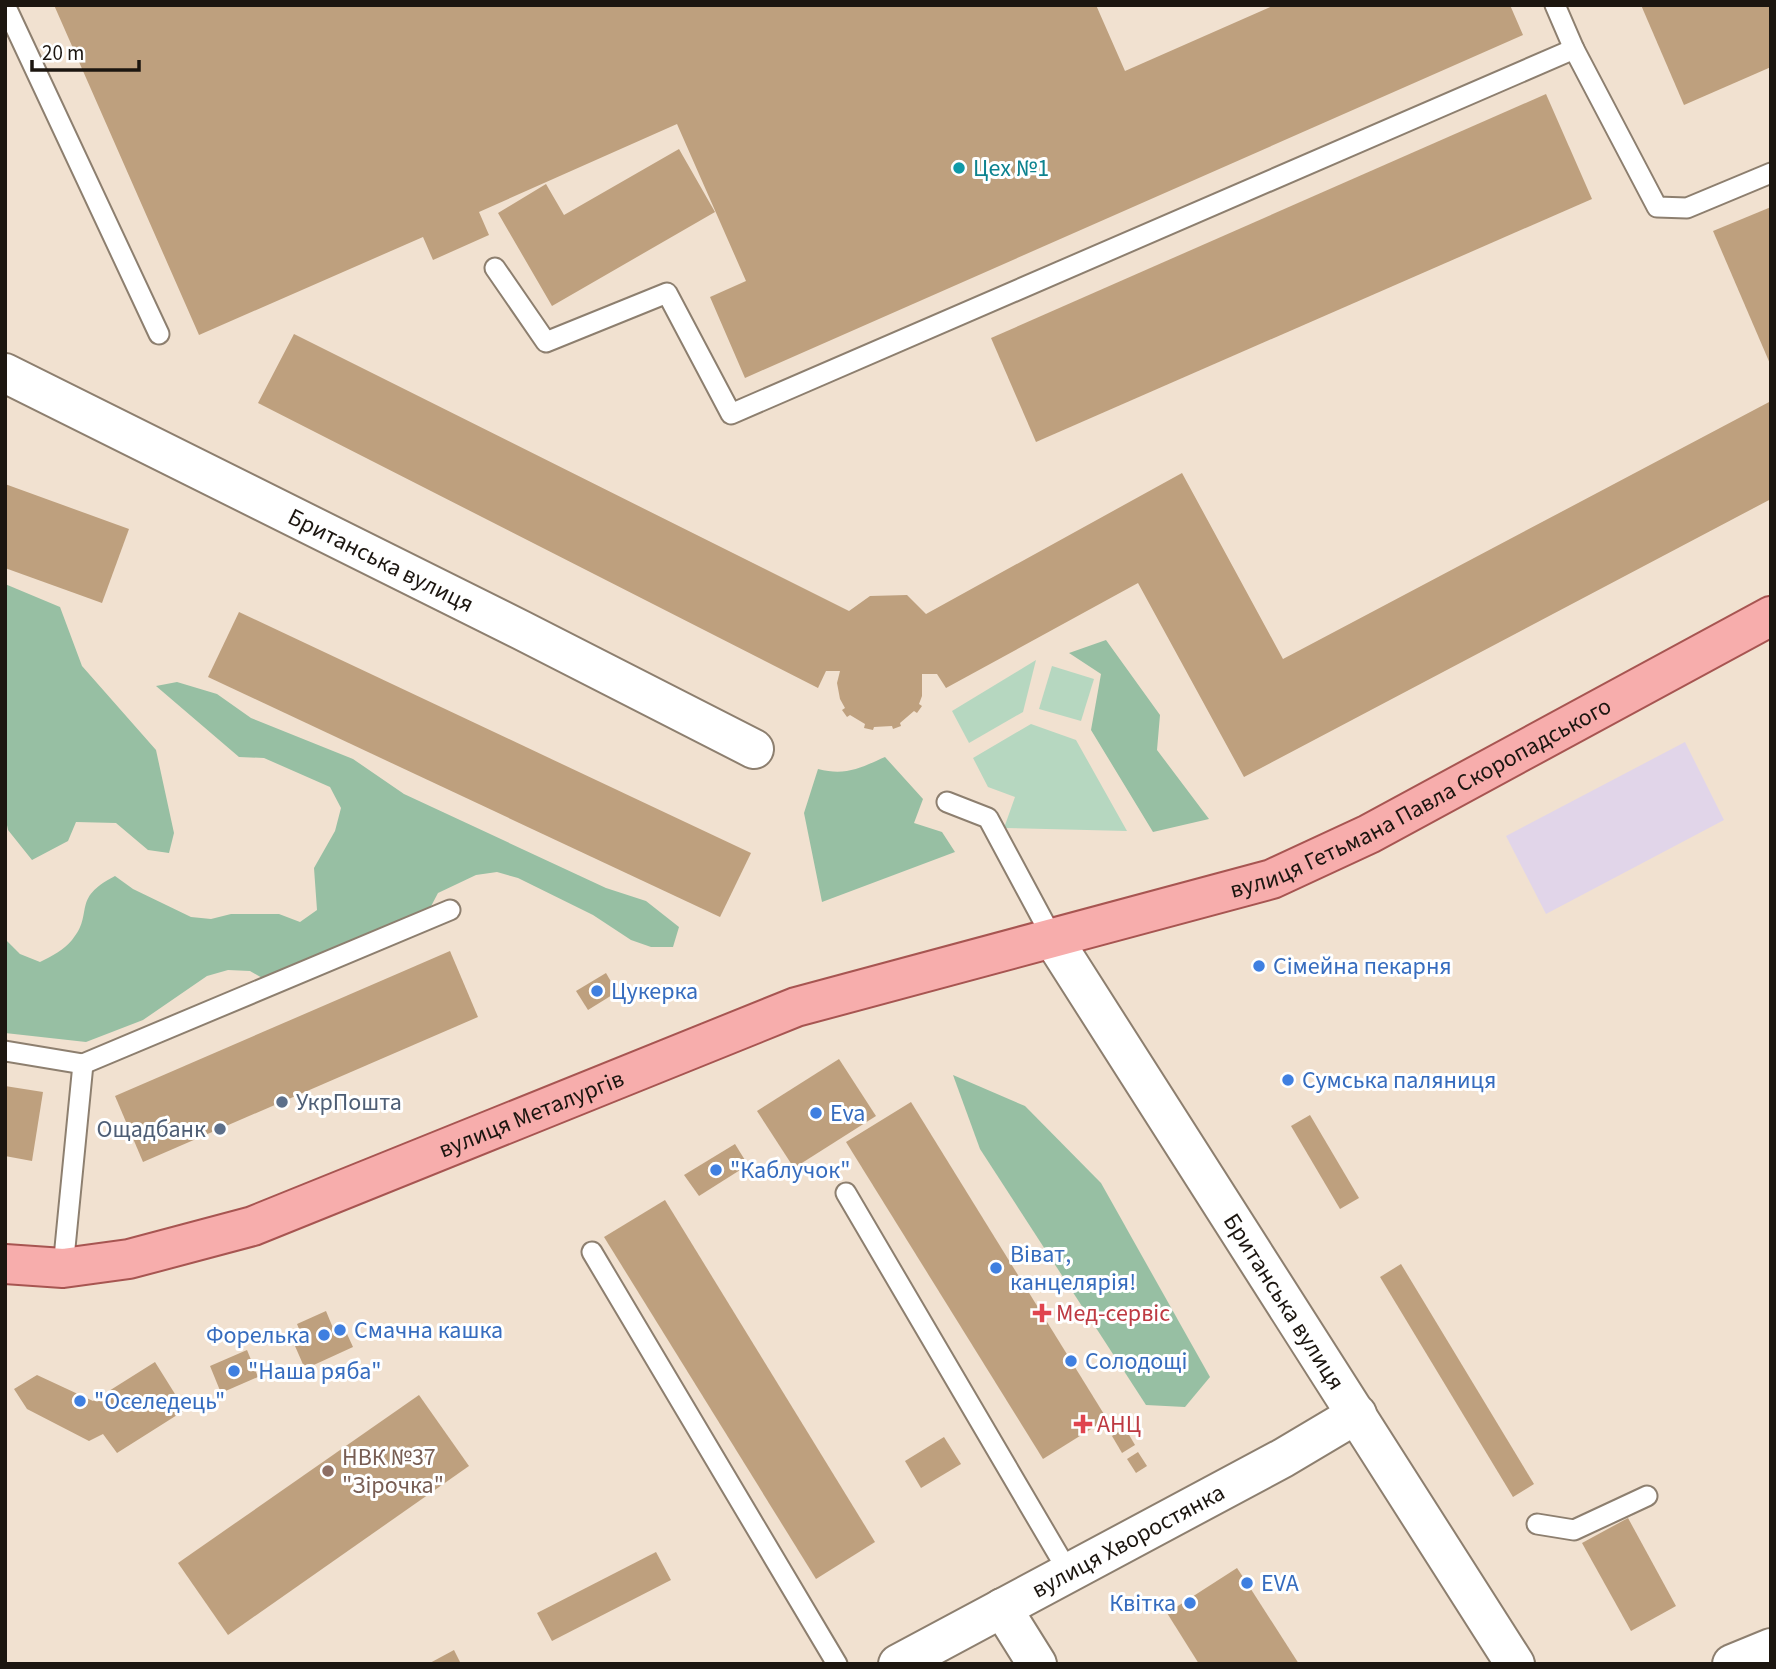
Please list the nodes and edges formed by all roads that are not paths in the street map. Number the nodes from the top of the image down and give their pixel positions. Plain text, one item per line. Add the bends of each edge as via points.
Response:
1 (5, 5) edge
2 (1555, 5) edge
3 (1574, 49) junction
4 (1771, 173) edge
5 (495, 268) dead end
6 (159, 334) dead end
7 (5, 373) edge
8 (1771, 616) edge
9 (754, 749) dead end
10 (947, 802) dead end
11 (450, 910) dead end
12 (1053, 939) junction
13 (5, 1051) edge
14 (83, 1064) junction
15 (846, 1193) dead end
16 (592, 1252) dead end
17 (5, 1264) edge
18 (63, 1268) junction
19 (1357, 1414) junction
20 (1647, 1496) dead end
21 (1537, 1524) dead end
22 (1069, 1573) junction
23 (1002, 1608) junction
24 (1771, 1648) edge
25 (837, 1664) edge
26 (898, 1664) edge
27 (1037, 1664) edge
28 (1515, 1664) edge
29 (1732, 1664) edge

1 - 6 lane
2 - 3 lane
3 - 4 lane via 1657,207 1686,208
3 - 5 lane via 731,414 667,293 546,342
7 - 9 street, Британська вулиця
8 - 12 main road, вулиця Гетьмана Павла Скоропадського via 1369,834 1272,879
10 - 12 lane via 988,818
11 - 14 lane
12 - 18 main road, вулиця Металургів via 796,1007 253,1226 129,1259
12 - 19 street, Британська вулиця
13 - 14 lane
14 - 18 lane
15 - 22 lane
16 - 25 lane
17 - 18 main road, вулиця Металургів
19 - 22 street, вулиця Хворостянка
19 - 28 street, Британська вулиця
20 - 21 lane via 1574,1530
22 - 23 street, вулиця Хворостянка
23 - 26 street, вулиця Хворостянка
23 - 27 street
24 - 29 street

